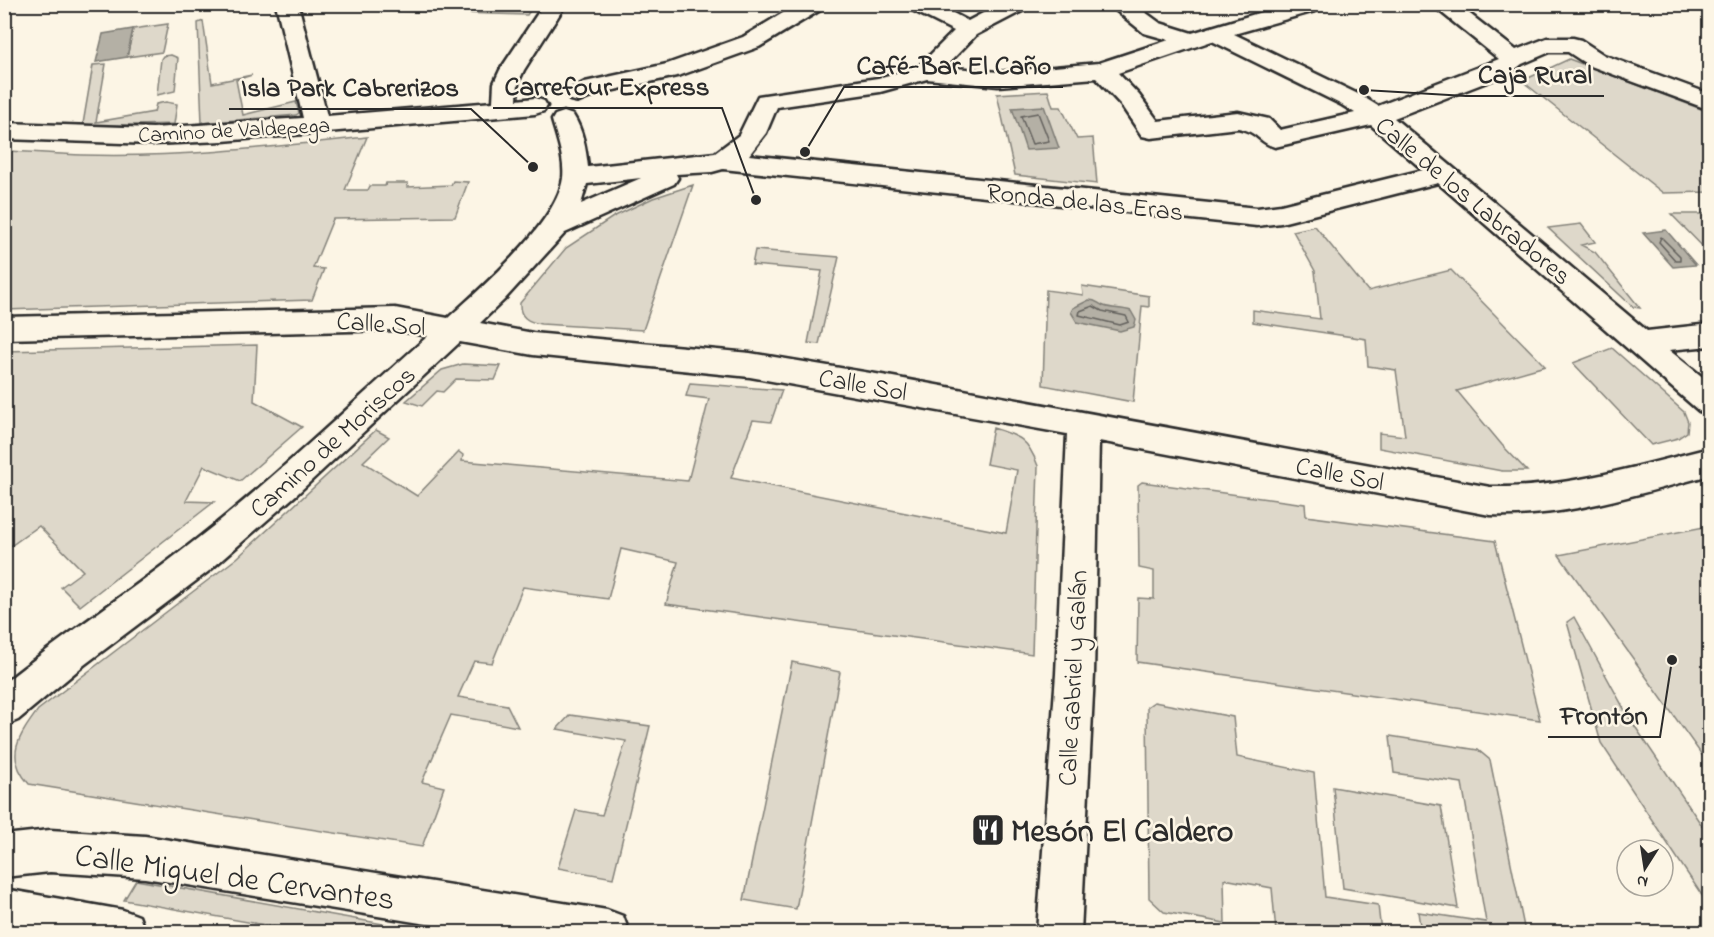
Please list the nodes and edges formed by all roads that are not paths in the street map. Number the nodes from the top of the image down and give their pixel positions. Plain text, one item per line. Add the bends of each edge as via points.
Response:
1 (287, 4) edge
2 (555, 4) edge
3 (814, 4) edge
4 (918, 4) edge
5 (1018, 4) edge
6 (1119, 4) edge
7 (1314, 4) edge
8 (1442, 4) edge
9 (965, 33) junction
10 (1214, 33) junction
11 (1191, 40) junction
12 (1514, 59) junction
13 (1102, 70) junction
14 (926, 72) junction
15 (579, 94) junction
16 (1710, 103) edge
17 (535, 105) junction
18 (505, 107) junction
19 (1376, 116) junction
20 (564, 120) junction
21 (317, 126) junction
22 (4, 131) edge
23 (722, 161) junction
24 (1445, 173) junction
25 (576, 177) junction
26 (618, 198) junction
27 (555, 226) junction
28 (4, 328) edge
29 (454, 330) junction
30 (1710, 336) edge
31 (1642, 343) junction
32 (1710, 402) edge
33 (1083, 424) junction
34 (1710, 461) edge
35 (4, 707) edge
36 (4, 856) edge
37 (4, 911) edge
38 (123, 933) edge
39 (606, 933) edge
40 (1059, 933) edge

1 - 21 street
2 - 18 street via 506,82
3 - 15 street via 752,42 673,70 593,87
4 - 9 street
5 - 9 street
6 - 11 street via 1152,28
7 - 10 street
8 - 12 street
9 - 14 street
10 - 11 street
10 - 19 street, Calle de los Labradores
11 - 13 street
12 - 16 street via 1547,45 1573,45 1596,60
12 - 19 street via 1502,68
13 - 14 street via 998,79
13 - 19 street via 1151,130 1238,120 1260,124 1275,139
14 - 23 street via 880,84 767,101 752,138
15 - 17 street via 564,91 546,95
15 - 20 street via 585,101 584,109
17 - 18 street, Camino de Valdepega
17 - 20 street via 541,118
18 - 21 street, Camino de Valdepega
19 - 24 street, Calle de los Labradores
20 - 25 street, Camino de Moriscos via 573,147
21 - 22 street, Camino de Valdepega via 153,136
23 - 24 street, Ronda de las Eras via 1257,218
23 - 25 street, Ronda de las Eras
23 - 26 street, Ronda de las Eras via 653,182
24 - 31 street, Calle de los Labradores
25 - 26 street via 594,190
25 - 27 street, Camino de Moriscos
26 - 27 street, Ronda de las Eras
27 - 29 street, Camino de Moriscos
28 - 29 street, Calle Sol via 395,319
29 - 33 street, Calle Sol via 531,344 750,365
29 - 35 street, Camino de Moriscos via 206,552
30 - 31 street
31 - 32 street, Calle de los Labradores
33 - 34 street, Calle Sol via 1516,504 1547,502
33 - 40 street, Calle Gabriel y Galán via 1075,674
36 - 39 street, Calle Miguel de Cervantes via 50,851 145,857
37 - 38 street

